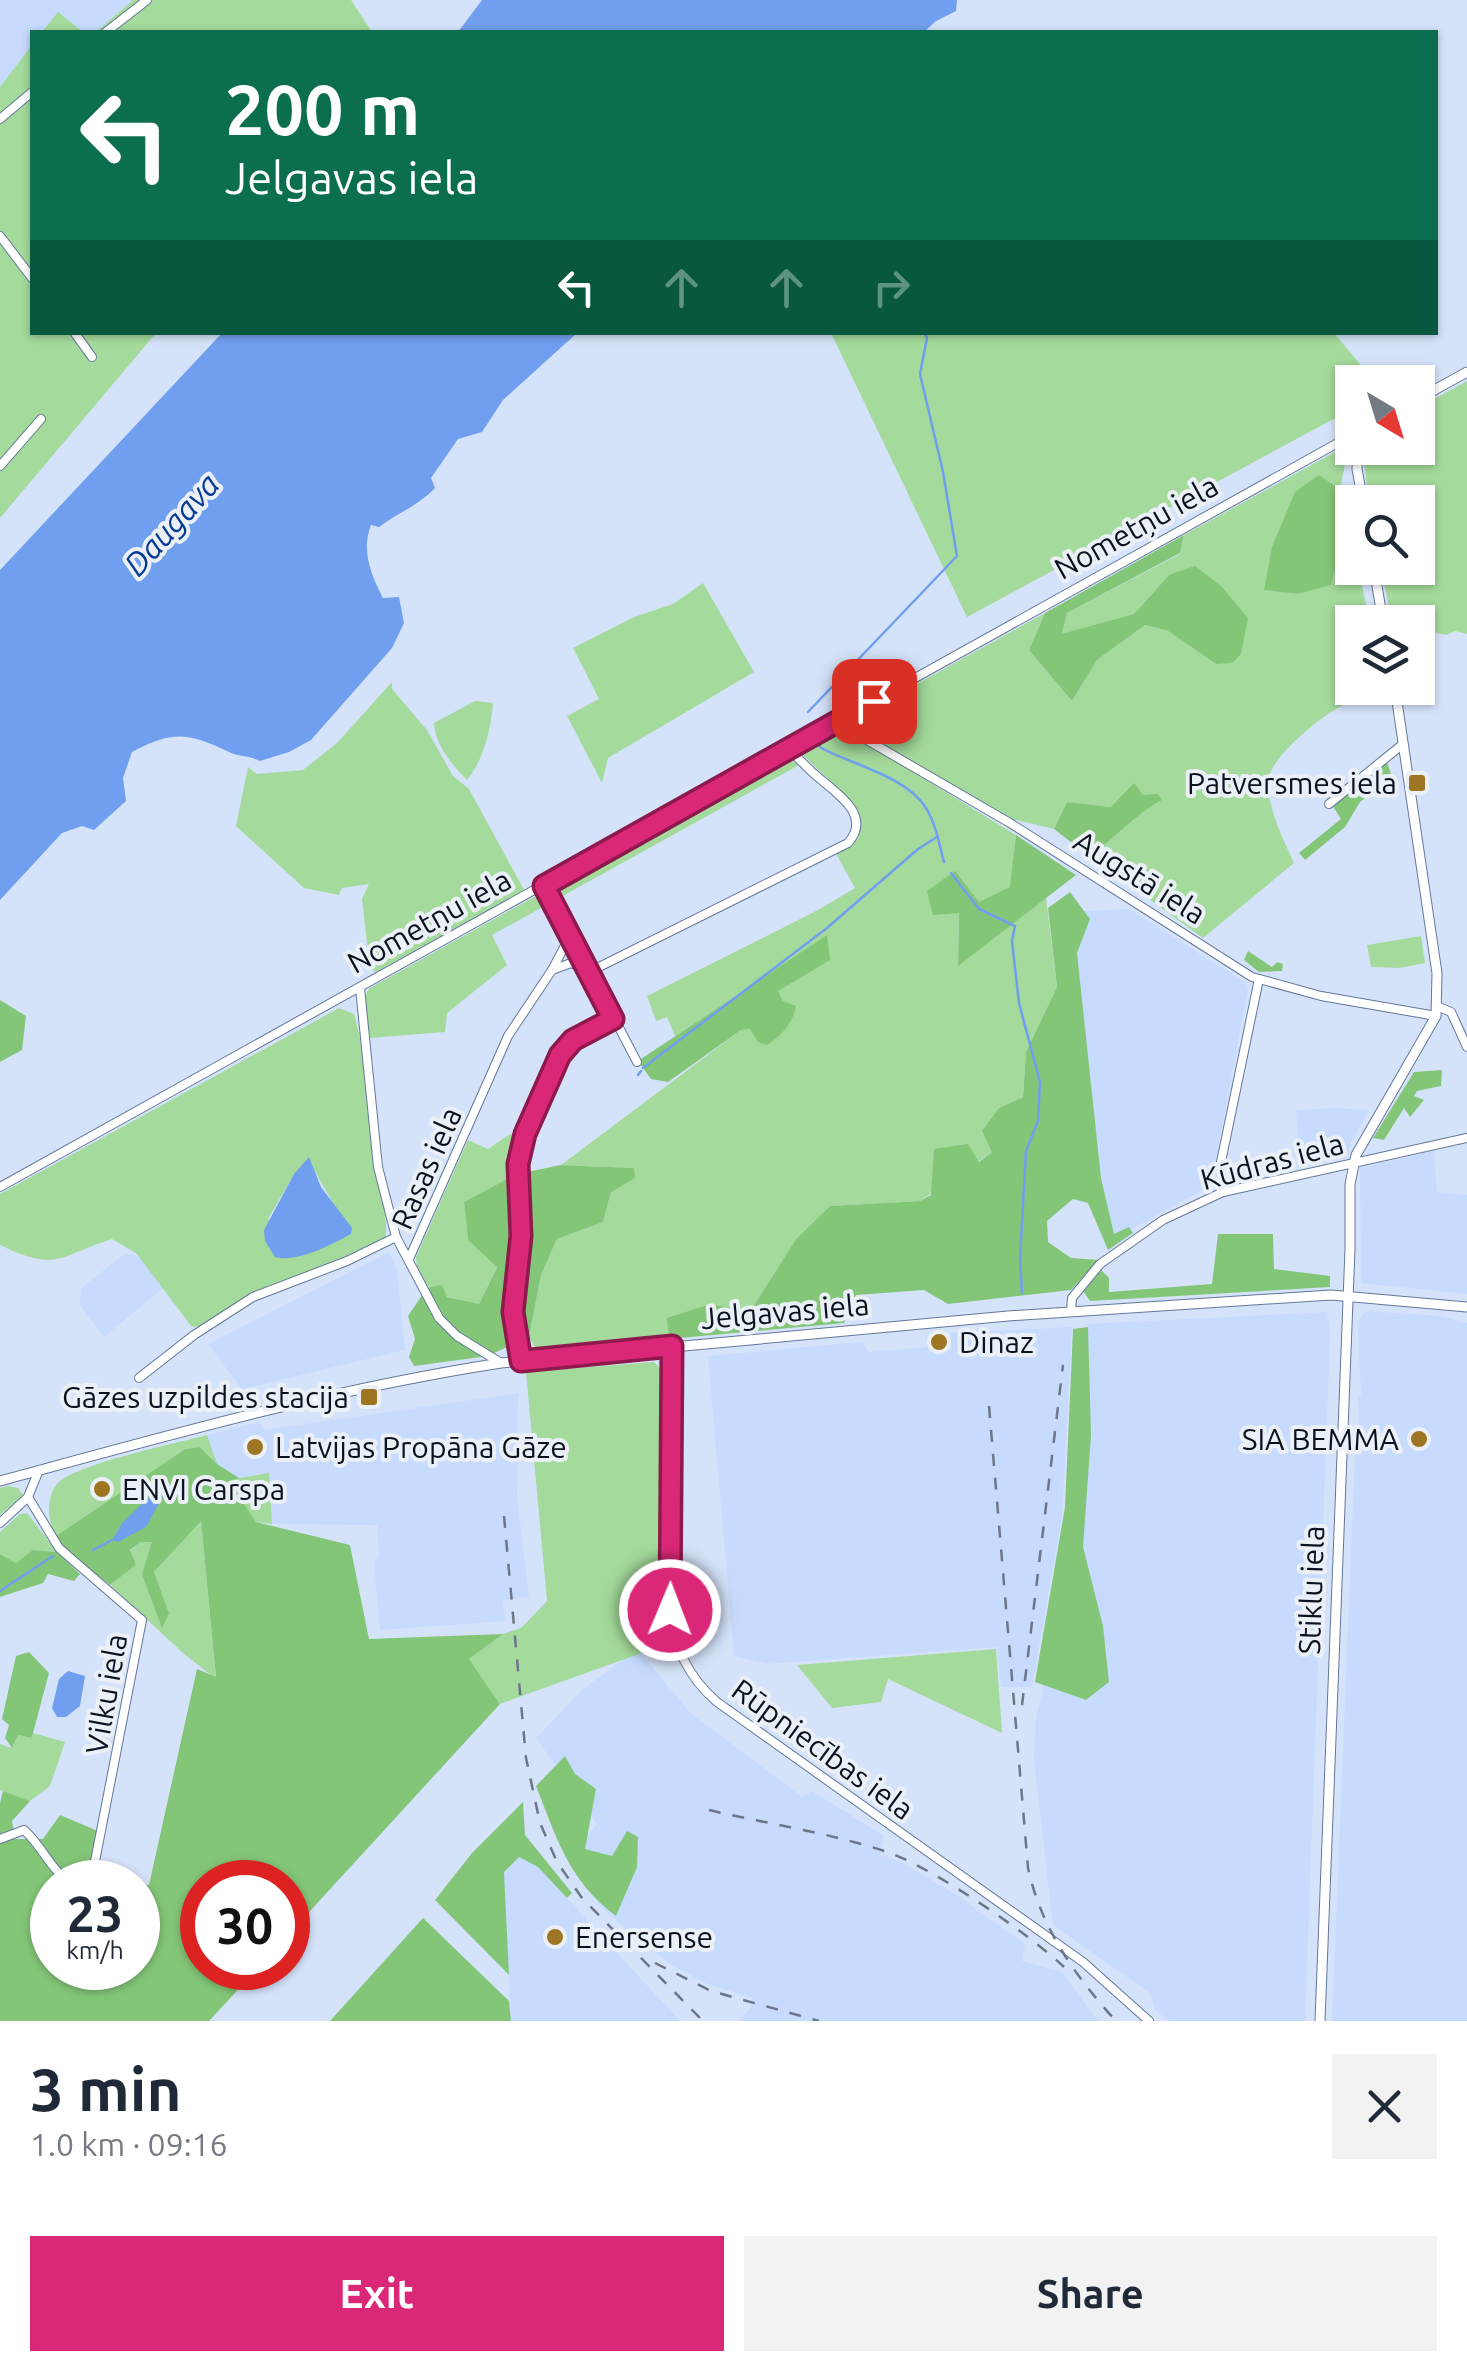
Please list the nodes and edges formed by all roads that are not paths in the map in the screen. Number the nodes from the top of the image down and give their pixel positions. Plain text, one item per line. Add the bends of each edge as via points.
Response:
1 (147, 0) edge
2 (109, 30) edge
3 (30, 94) edge
4 (0, 118) edge
5 (0, 236) edge
6 (30, 275) edge
7 (76, 335) edge
8 (92, 357) dead end
9 (1467, 372) edge
10 (1435, 390) edge
11 (42, 420) dead end
12 (1335, 444) edge
13 (0, 466) edge
14 (1397, 705) edge
15 (845, 717) junction
16 (1404, 744) junction
17 (788, 749) junction
18 (1330, 804) dead end
19 (544, 886) junction
20 (570, 936) junction
21 (552, 970) junction
22 (590, 970) junction
23 (1259, 979) junction
24 (360, 988) junction
25 (1437, 1012) junction
26 (613, 1019) junction
27 (1467, 1047) edge
28 (637, 1062) dead end
29 (1467, 1138) edge
30 (1354, 1162) junction
31 (0, 1187) edge
32 (1224, 1192) junction
33 (396, 1237) junction
34 (409, 1259) junction
35 (1347, 1296) junction
36 (1467, 1306) edge
37 (1071, 1311) junction
38 (672, 1346) junction
39 (521, 1361) junction
40 (501, 1363) junction
41 (139, 1378) dead end
42 (39, 1470) junction
43 (0, 1481) edge
44 (28, 1497) junction
45 (0, 1523) edge
46 (0, 1839) edge
47 (48, 1860) edge
48 (95, 1860) edge
49 (1149, 2021) edge
50 (1320, 2021) edge

1 - 2 street
3 - 4 street
5 - 6 street
7 - 8 street
9 - 10 street
11 - 13 street
12 - 15 street, Nometņu iela
14 - 16 street
15 - 17 street, Nometņu iela
15 - 23 street, Augstā iela via 867,740
16 - 18 street
16 - 25 street
17 - 19 street, Nometņu iela
17 - 22 street via 852,808 857,832
19 - 20 street
19 - 24 street, Nometņu iela
20 - 21 street, Rasas iela
20 - 22 street
21 - 22 street via 571,963
21 - 34 street, Rasas iela via 508,1036
22 - 26 street
23 - 25 street, Augstā iela via 1322,996
23 - 32 street via 1221,1162
24 - 31 street, Nometņu iela
24 - 33 street via 378,1167
25 - 27 street via 1451,1012
25 - 30 street
26 - 28 street
26 - 39 street via 573,1040 560,1055 525,1134 513,1312
29 - 30 street, Kūdras iela
30 - 32 street, Kūdras iela
30 - 35 street, Stiklu iela
32 - 37 street, Kūdras iela via 1163,1220 1100,1264 1072,1298
33 - 34 street
33 - 41 street via 254,1297
34 - 40 street, Rasas iela via 439,1318
35 - 36 street, Jelgavas iela
35 - 37 street, Jelgavas iela
35 - 50 street, Stiklu iela
37 - 38 street, Jelgavas iela
38 - 39 street, Jelgavas iela
38 - 49 street, Rūpniecības iela via 670,1610 693,1678 717,1702 1083,1962
39 - 40 street, Jelgavas iela
40 - 42 street, Jelgavas iela via 324,1395
42 - 43 street, Jelgavas iela
42 - 44 street
44 - 45 street
44 - 48 street, Vilku iela via 59,1548 142,1620
46 - 47 street via 24,1830

